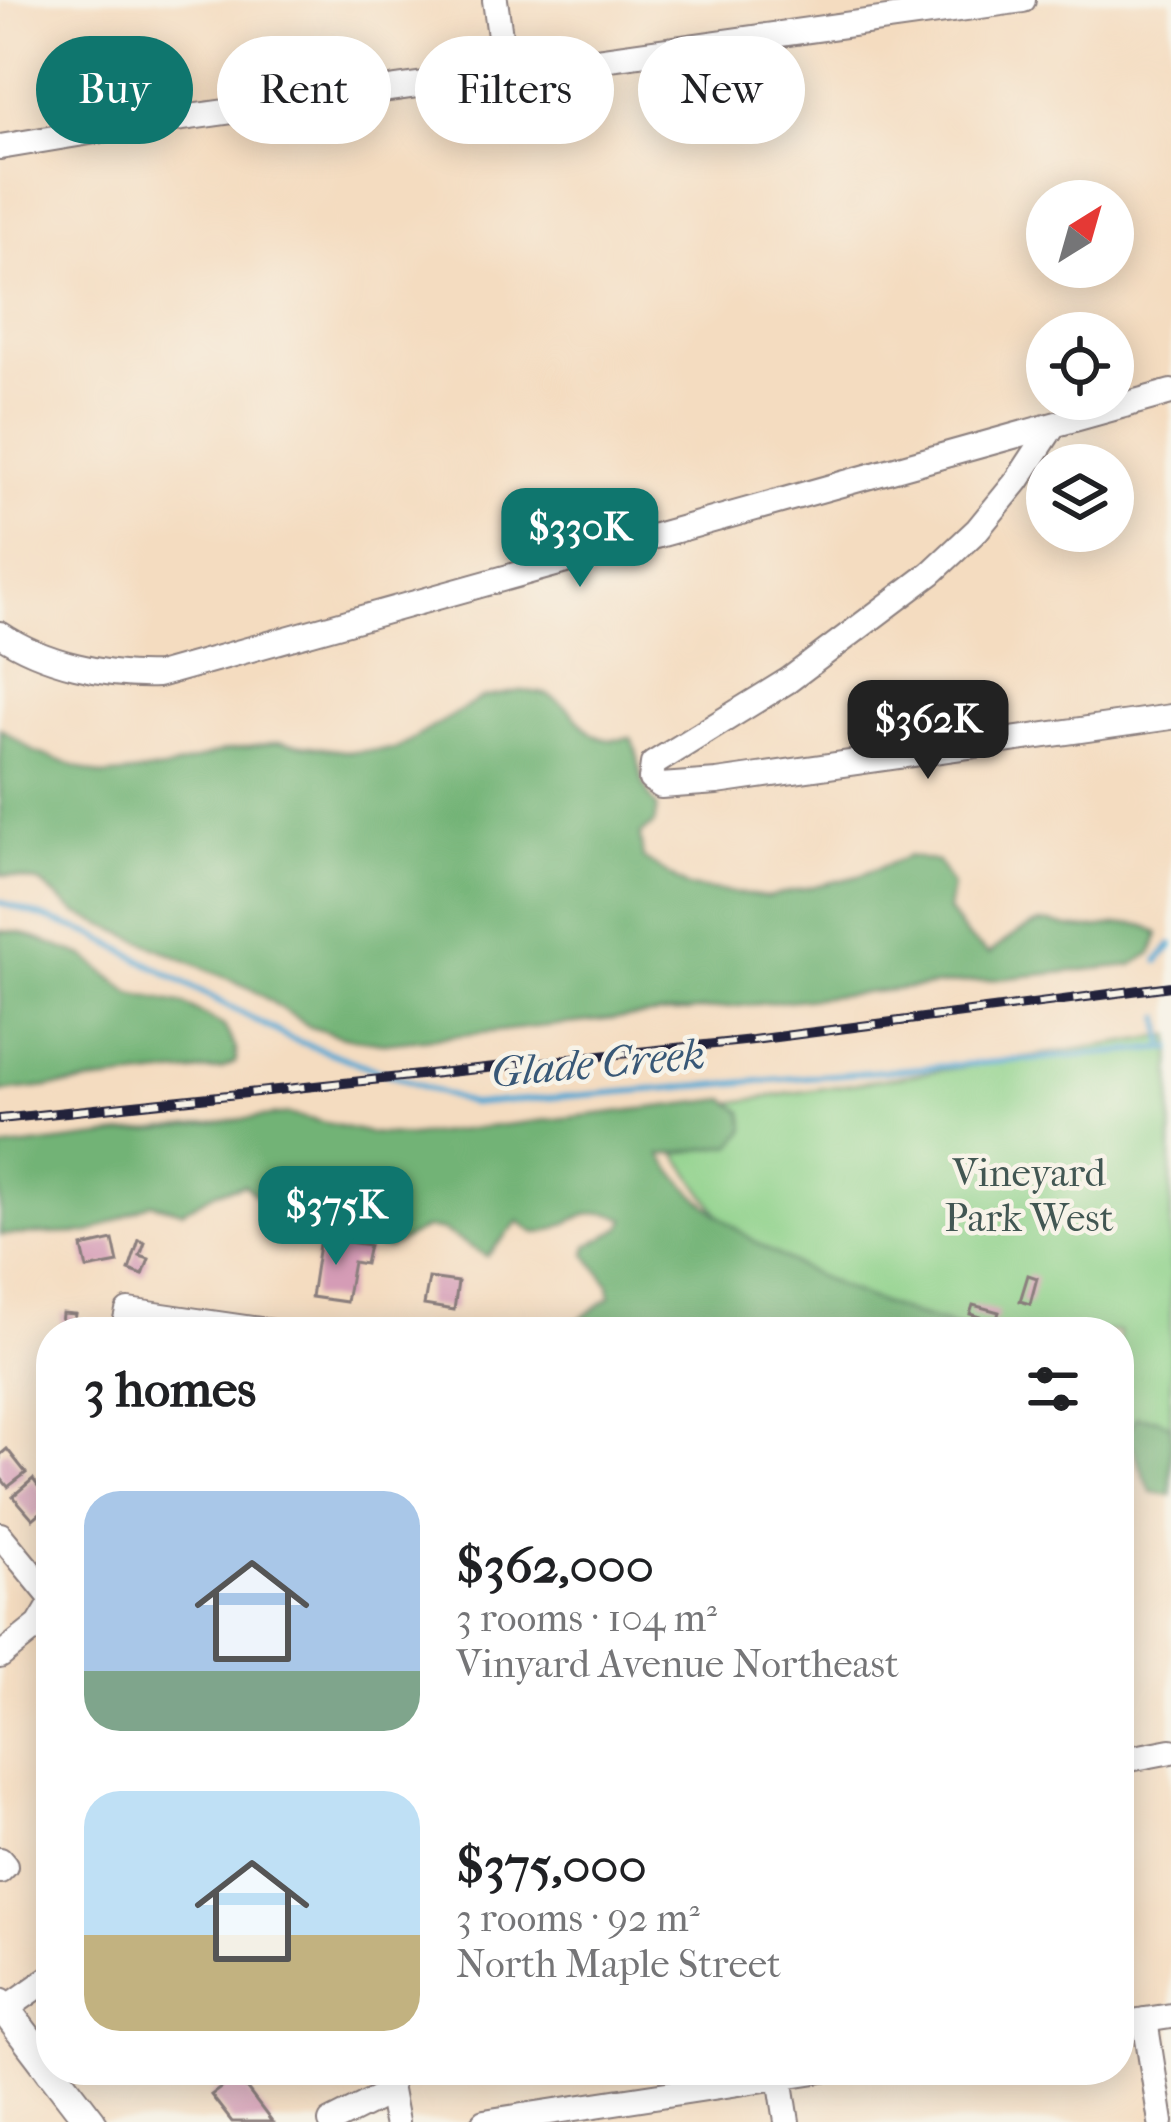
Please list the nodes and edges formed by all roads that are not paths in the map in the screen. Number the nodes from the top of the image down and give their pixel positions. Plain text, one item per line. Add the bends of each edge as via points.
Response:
1 (495, 0) edge
2 (1023, 0) edge
3 (500, 36) edge
4 (614, 57) edge
5 (415, 85) edge
6 (0, 147) edge
7 (1171, 392) edge
8 (1053, 426) junction
9 (0, 634) edge
10 (1171, 717) edge
11 (0, 1534) edge
12 (36, 1581) edge
13 (36, 1627) edge
14 (0, 1656) edge
15 (1171, 1751) edge
16 (1134, 1758) edge
17 (0, 1859) edge
18 (0, 1870) edge
19 (36, 1986) edge
20 (2, 2008) edge
21 (1171, 2016) edge
22 (1145, 2020) junction
23 (1134, 2022) edge
24 (36, 2051) edge
25 (63, 2085) edge
26 (383, 2085) edge
27 (389, 2085) edge
28 (636, 2085) edge
29 (722, 2085) edge
30 (781, 2085) edge
31 (638, 2098) junction
32 (91, 2122) edge
33 (332, 2122) edge
34 (396, 2122) edge
35 (484, 2122) edge
36 (787, 2122) edge
37 (1161, 2122) edge

1 - 3 street
2 - 4 street
5 - 6 street
7 - 8 street
8 - 9 street via 158,675 97,670
8 - 10 street via 960,549 789,680 653,764 655,784 717,782
11 - 12 street
13 - 14 street
15 - 16 street
17 - 18 street
19 - 20 street
20 - 24 main road
21 - 22 street
22 - 23 street
22 - 37 street
25 - 32 main road
26 - 33 street
27 - 34 street
28 - 31 street
29 - 31 street
30 - 36 street
31 - 35 street

